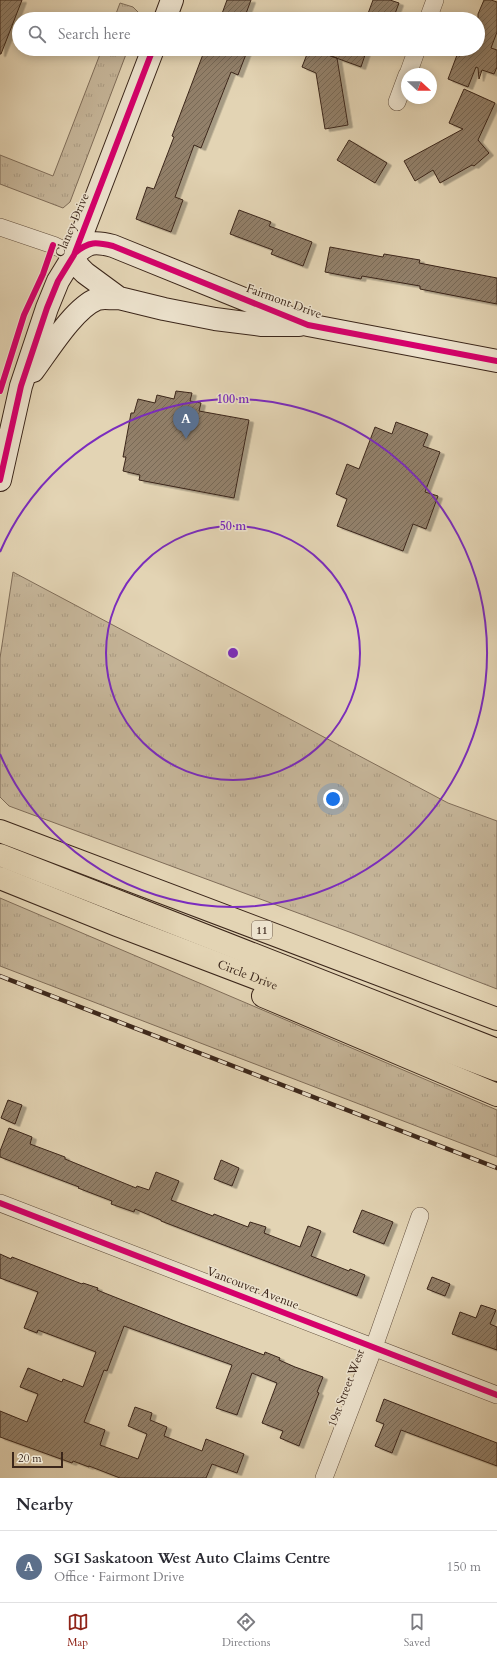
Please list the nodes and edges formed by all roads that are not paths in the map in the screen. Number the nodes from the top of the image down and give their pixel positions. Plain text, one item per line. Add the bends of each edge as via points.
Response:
1 (172, 0) edge
2 (435, 0) edge
3 (167, 12) edge
4 (431, 12) edge
5 (150, 56) edge
6 (414, 56) edge
7 (410, 68) edge
8 (401, 91) edge
9 (397, 102) dead end
10 (0, 226) edge
11 (74, 255) junction
12 (119, 298) junction
13 (308, 325) junction
14 (497, 361) edge
15 (22, 386) junction
16 (0, 480) edge
17 (0, 821) edge
18 (0, 831) edge
19 (27, 842) junction
20 (0, 855) edge
21 (0, 878) edge
22 (117, 925) junction
23 (497, 1019) edge
24 (497, 1050) edge
25 (497, 1070) edge
26 (497, 1095) edge
27 (0, 1203) edge
28 (420, 1216) dead end
29 (374, 1347) junction
30 (497, 1395) edge
31 (324, 1478) edge

1 - 3 street
2 - 4 street
5 - 11 street, Clancy Drive
6 - 7 street
8 - 9 street
10 - 11 street
11 - 12 street, Fairmont Drive via 78,266 85,273
11 - 13 street, Fairmont Drive via 85,245 100,243 113,246
11 - 15 street, Clancy Drive via 55,288
12 - 13 street, Fairmont Drive via 216,319 262,325
12 - 15 street via 98,299 84,307 61,332
13 - 14 street, Fairmont Drive
15 - 16 street, Clancy Drive
17 - 19 highway
18 - 19 highway, 11
19 - 23 highway, 11
20 - 24 highway
21 - 22 highway, Circle Drive
22 - 25 highway, Circle Drive
22 - 26 highway via 246,989
27 - 29 street, Vancouver Avenue
28 - 29 street, 19st Street West
29 - 30 street, Vancouver Avenue
29 - 31 street, 19st Street West

